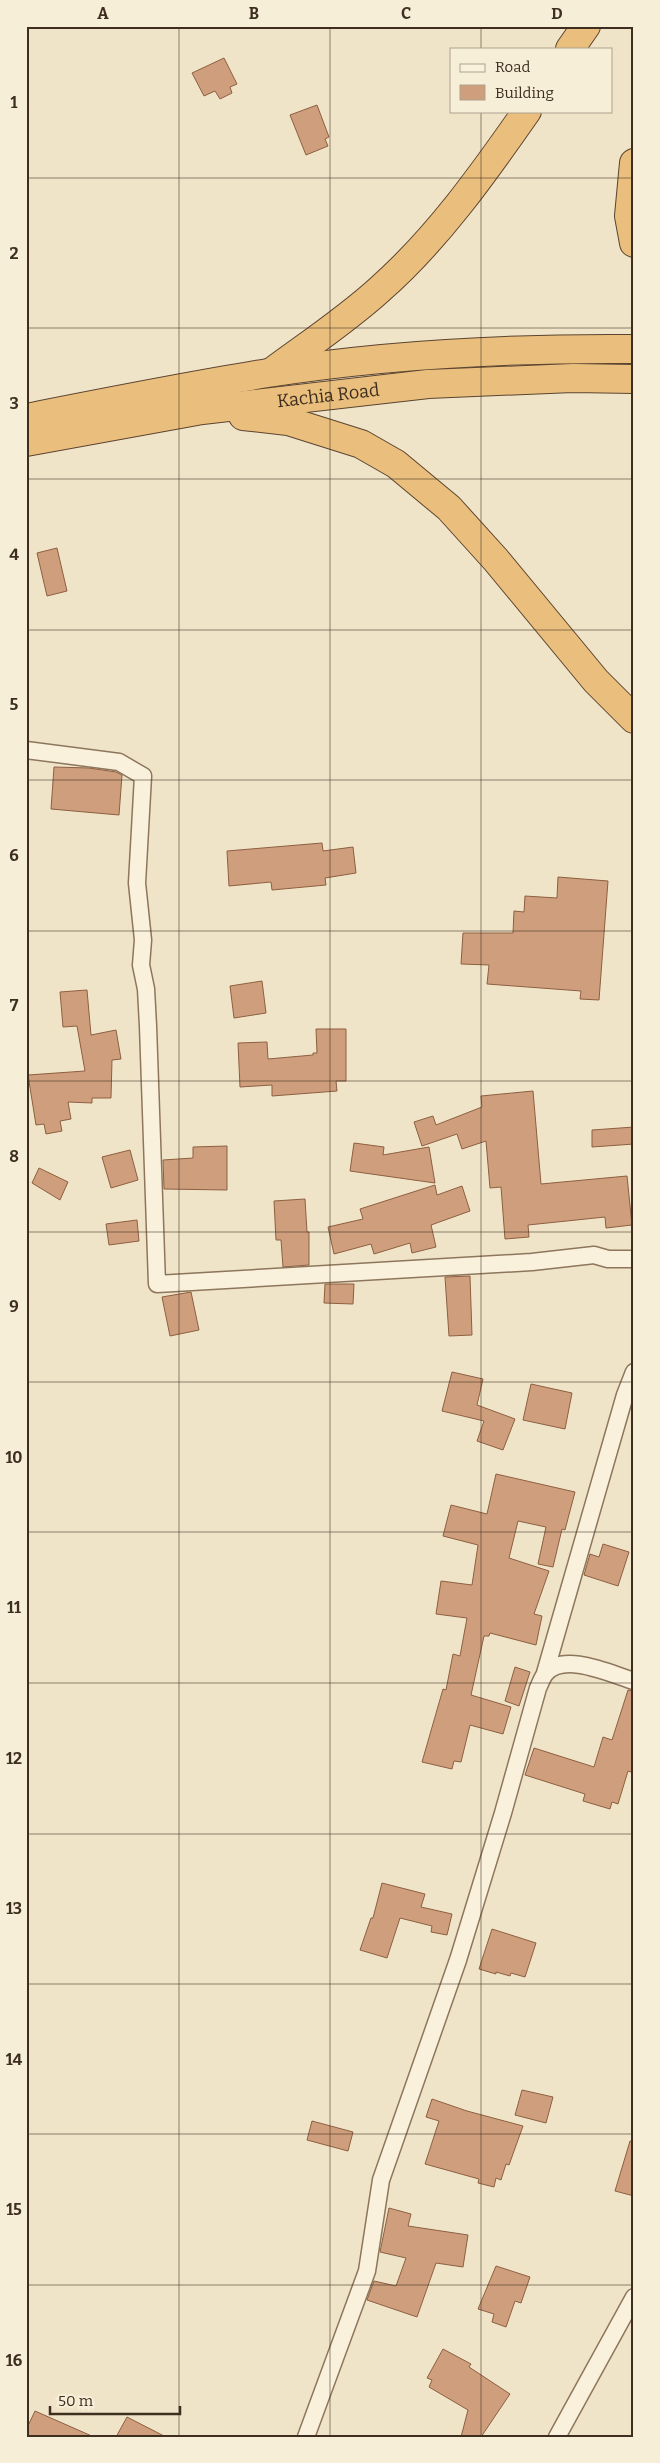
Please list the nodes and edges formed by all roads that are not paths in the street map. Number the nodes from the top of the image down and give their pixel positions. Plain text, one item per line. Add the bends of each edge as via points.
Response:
1 (586, 26) edge
2 (571, 48) edge
3 (526, 112) edge
4 (634, 163) edge
5 (634, 243) edge
6 (634, 349) edge
7 (269, 373) junction
8 (634, 379) edge
9 (190, 404) junction
10 (26, 418) edge
11 (26, 442) edge
12 (634, 720) edge
13 (26, 750) edge
14 (634, 1259) edge
15 (634, 1372) edge
16 (545, 1673) junction
17 (634, 1681) edge
18 (632, 2302) edge
19 (306, 2437) edge
20 (557, 2437) edge

1 - 2 highway
3 - 7 highway via 481,178 433,235 380,290
4 - 5 highway via 629,216
6 - 7 highway, Kachia Road via 511,350 356,362
7 - 9 highway, Kachia Road
8 - 9 highway, Kachia Road via 428,384
9 - 10 highway, Kachia Road
9 - 11 highway, Kachia Road
9 - 12 highway via 288,421 361,444 396,464 456,516 596,681
13 - 14 street via 119,762 143,776 136,883 148,1026 157,1284 532,1262 594,1255 608,1259
15 - 16 street
16 - 17 street via 570,1662
16 - 19 street via 458,1960 381,2180 367,2271
18 - 20 street

